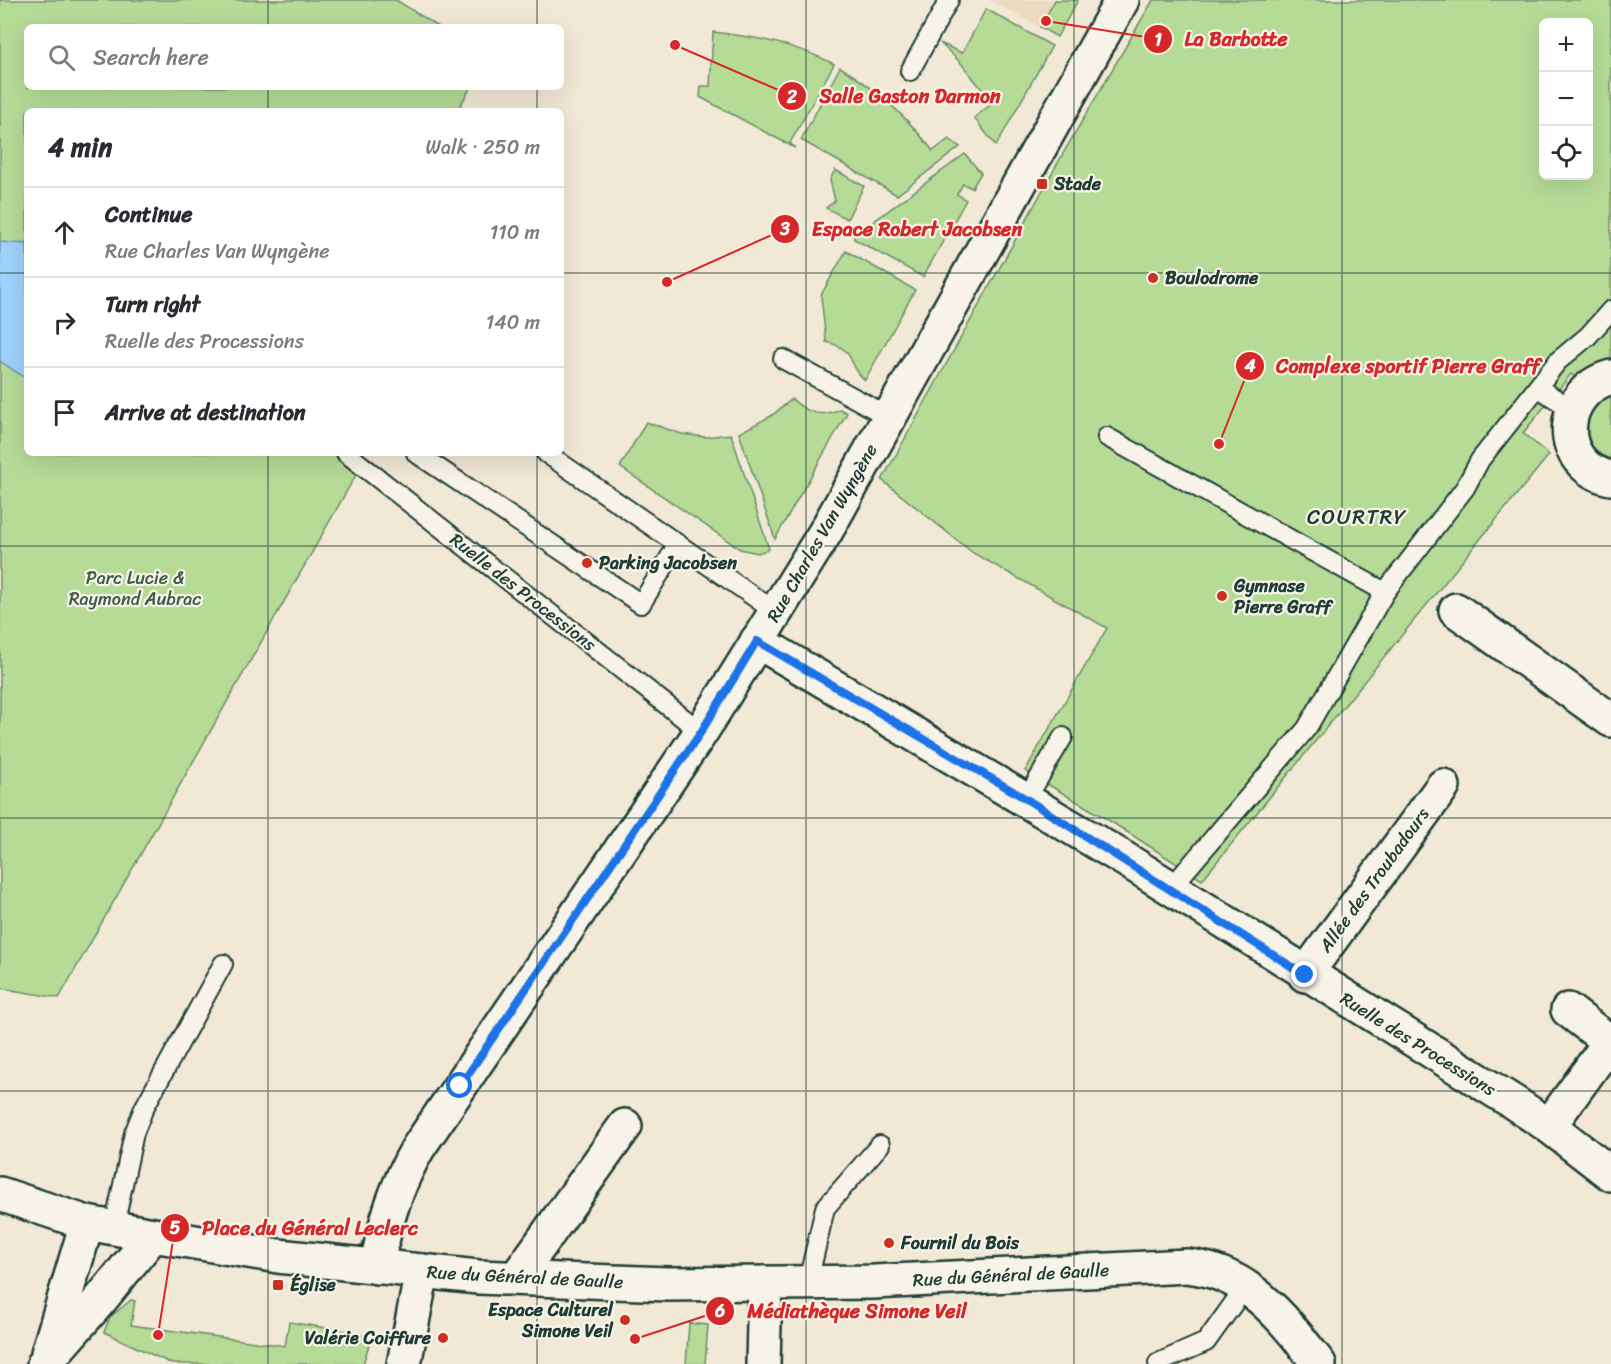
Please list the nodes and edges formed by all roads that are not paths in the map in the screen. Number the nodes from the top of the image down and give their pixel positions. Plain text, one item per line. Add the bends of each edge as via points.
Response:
1 (949, 0) edge
2 (1122, 0) edge
3 (910, 71) dead end
4 (1611, 310) edge
5 (783, 359) dead end
6 (1611, 377) edge
7 (1538, 388) junction
8 (1572, 410) junction
9 (889, 417) junction
10 (1107, 437) dead end
11 (350, 456) edge
12 (420, 456) edge
13 (550, 456) edge
14 (1611, 478) edge
15 (678, 544) junction
16 (1385, 592) junction
17 (1456, 610) dead end
18 (776, 612) junction
19 (757, 641) junction
20 (1611, 720) edge
21 (701, 732) junction
22 (1063, 737) dead end
23 (1443, 786) dead end
24 (1026, 800) junction
25 (1171, 888) junction
26 (223, 964) dead end
27 (1305, 975) junction
28 (1568, 1010) dead end
29 (1611, 1043) edge
30 (625, 1126) dead end
31 (1549, 1126) junction
32 (880, 1145) dead end
33 (1611, 1173) edge
34 (0, 1194) edge
35 (100, 1225) junction
36 (153, 1234) junction
37 (377, 1267) junction
38 (422, 1271) junction
39 (517, 1277) junction
40 (808, 1282) junction
41 (765, 1283) junction
42 (1246, 1286) junction
43 (44, 1363) edge
44 (1158, 1363) edge
45 (404, 1364) edge
46 (763, 1364) edge
47 (1318, 1364) edge

1 - 3 lane
2 - 9 street, Rue Charles Van Wyngène
4 - 7 lane via 1558,361
5 - 9 lane
6 - 8 street via 1580,394
7 - 8 lane
7 - 16 lane via 1480,460 1465,488
8 - 14 street via 1569,425 1577,456 1588,468
9 - 18 street, Rue Charles Van Wyngène
10 - 16 lane
11 - 21 lane, Ruelle des Processions
12 - 15 lane via 640,604
13 - 15 lane
15 - 18 lane
16 - 25 lane via 1307,728
17 - 20 street
18 - 19 street, Rue Charles Van Wyngène
19 - 21 street, Rue Charles Van Wyngène
19 - 24 street, Ruelle des Processions
21 - 37 street, Rue Charles Van Wyngène via 418,1148 398,1182
22 - 24 lane
23 - 27 street, Allée des Troubadours
24 - 25 street, Ruelle des Processions
25 - 27 street, Ruelle des Processions
26 - 35 lane via 144,1108
27 - 31 street, Ruelle des Processions
28 - 29 street
29 - 31 street
30 - 39 street
31 - 33 street, Ruelle des Processions
32 - 40 lane via 825,1208
34 - 35 street, Rue du Général de Gaulle
35 - 36 street, Rue du Général de Gaulle
35 - 43 street
36 - 37 street, Rue du Général de Gaulle via 278,1256
36 - 43 street
37 - 38 street, Rue du Général de Gaulle
38 - 39 street, Rue du Général de Gaulle
38 - 45 street
39 - 41 street, Rue du Général de Gaulle via 668,1284
40 - 41 street, Rue du Général de Gaulle
40 - 42 street, Rue du Général de Gaulle via 1187,1266 1209,1268
41 - 46 street
42 - 44 lane via 1206,1342
42 - 47 street, Rue du Général de Gaulle via 1280,1314

